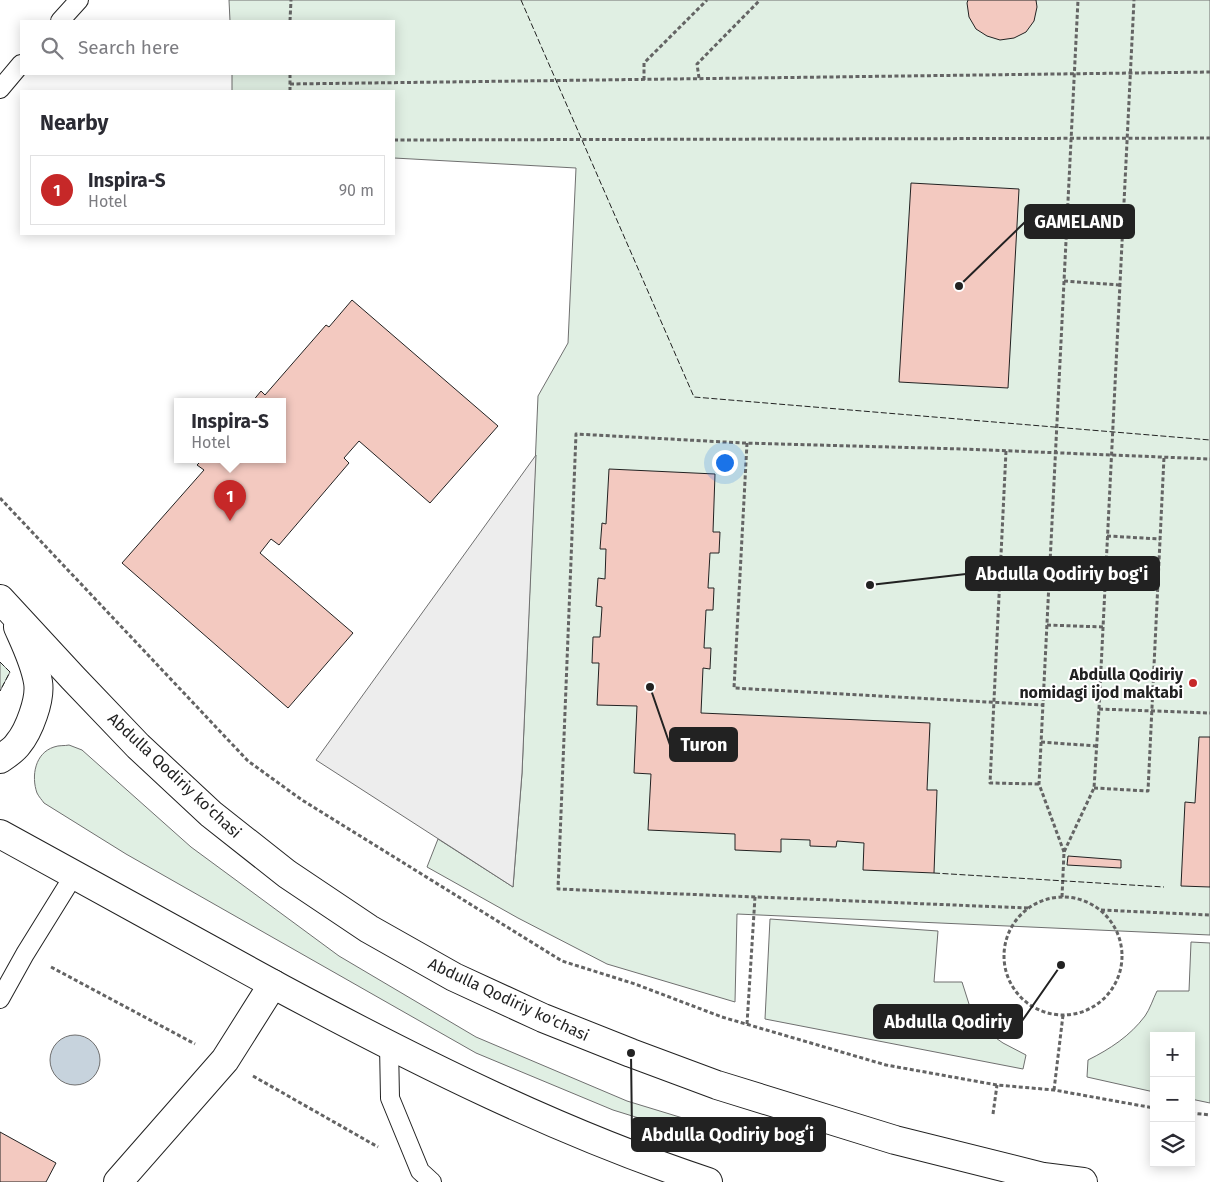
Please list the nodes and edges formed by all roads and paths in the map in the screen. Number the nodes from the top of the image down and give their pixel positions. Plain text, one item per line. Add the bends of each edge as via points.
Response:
1 (291, 0) edge
2 (707, 0) edge
3 (760, 0) edge
4 (1078, 0) edge
5 (1134, 0) edge
6 (290, 20) edge
7 (20, 65) edge
8 (1210, 72) edge
9 (1130, 73) junction
10 (1074, 74) junction
11 (290, 75) edge
12 (699, 78) junction
13 (644, 80) junction
14 (290, 84) junction
15 (0, 89) edge
16 (290, 90) edge
17 (1072, 138) junction
18 (1127, 138) junction
19 (1210, 138) edge
20 (395, 140) edge
21 (1064, 282) junction
22 (1120, 285) junction
23 (743, 443) junction
24 (1006, 451) junction
25 (1056, 452) junction
26 (1111, 455) junction
27 (1164, 457) junction
28 (1210, 459) edge
29 (0, 498) edge
30 (1107, 536) junction
31 (1160, 539) junction
32 (5, 603) edge
33 (1047, 625) junction
34 (1103, 628) junction
35 (994, 702) junction
36 (1043, 705) junction
37 (1099, 709) junction
38 (1152, 710) junction
39 (1210, 713) edge
40 (1041, 742) junction
41 (1096, 746) junction
42 (0, 759) edge
43 (1039, 784) junction
44 (1094, 788) junction
45 (0, 834) edge
46 (1064, 852) junction
47 (74, 875) junction
48 (755, 896) junction
49 (1062, 897) junction
50 (1028, 908) junction
51 (1100, 910) junction
52 (1210, 915) edge
53 (26, 954) junction
54 (274, 984) junction
55 (0, 999) edge
56 (1063, 1015) junction
57 (747, 1024) junction
58 (389, 1045) junction
59 (225, 1060) junction
60 (997, 1084) junction
61 (1054, 1090) junction
62 (1150, 1107) edge
63 (993, 1114) dead end
64 (1195, 1114) edge
65 (1210, 1116) edge
66 (426, 1176) edge
67 (118, 1182) edge
68 (708, 1182) edge
69 (1083, 1182) edge

1 - 6 path
2 - 13 path via 644,62
3 - 12 path via 698,64
4 - 10 path
5 - 9 path
7 - 15 lane
8 - 9 path
9 - 10 path
9 - 18 path
10 - 12 path
10 - 17 path
11 - 14 path
12 - 13 path
13 - 14 path
14 - 16 path
17 - 18 path
17 - 20 path
17 - 21 path
18 - 19 path
18 - 22 path
21 - 22 path
21 - 25 path
22 - 26 path
23 - 24 path
23 - 35 path via 747,443 734,688
23 - 48 path via 576,434 558,888
24 - 25 path
24 - 35 path
25 - 26 path
25 - 33 path
26 - 27 path
26 - 30 path
27 - 28 path
27 - 31 path
29 - 57 path via 248,760 302,800 562,961
30 - 31 path
30 - 34 path
31 - 38 path
32 - 42 main road via 31,659 38,684 37,700 26,731 18,745
32 - 69 main road, Abdulla Qodiriy ko'chasi via 138,746 211,814 287,874 370,929 454,977 543,1018 717,1085 894,1140 1043,1177
33 - 34 path
33 - 36 path
34 - 37 path
35 - 36 path
35 - 43 path via 990,783
36 - 40 path
37 - 38 path
37 - 41 path
38 - 39 path
38 - 44 path via 1148,791
40 - 41 path
40 - 43 path
41 - 44 path
43 - 46 path
44 - 46 path
45 - 47 main road
46 - 49 path
47 - 53 lane
47 - 54 main road
48 - 50 path
48 - 57 path
49 - 50 path via 1044,900
49 - 51 path via 1083,900
50 - 56 path via 1015,921 1006,938 1006,974 1015,991 1028,1004 1045,1012
51 - 52 path
51 - 56 path via 1120,941 1122,958 1118,976 1110,992 1097,1004 1081,1012
53 - 55 lane
53 - 59 path
54 - 58 main road
54 - 59 main road
56 - 61 path
57 - 60 path via 886,1065
58 - 66 lane via 390,1098
58 - 68 main road via 532,1114
59 - 66 path
59 - 67 main road
60 - 61 path
60 - 63 path
61 - 62 path
64 - 65 path

